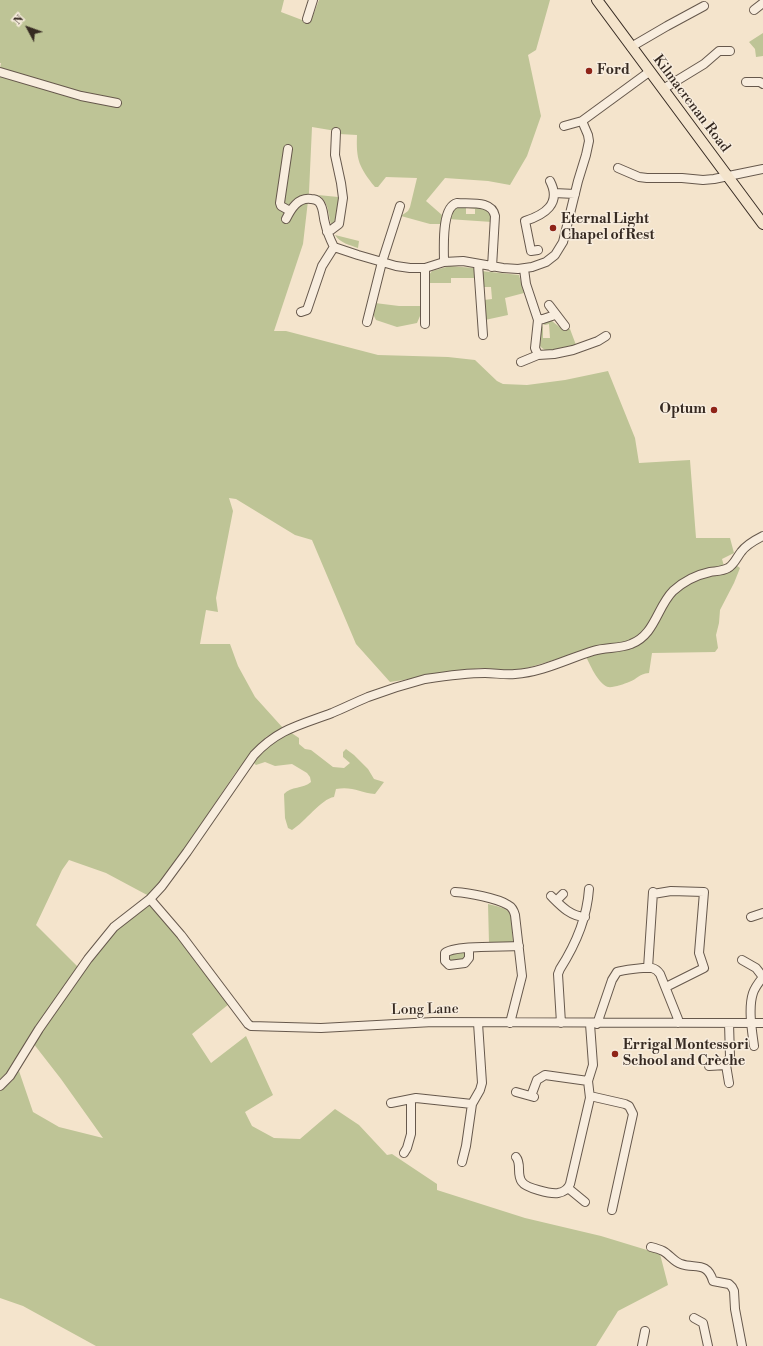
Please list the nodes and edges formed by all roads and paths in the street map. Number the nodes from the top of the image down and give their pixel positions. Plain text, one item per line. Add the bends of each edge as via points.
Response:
1 (314, 0) edge
2 (597, 0) edge
3 (763, 3) edge
4 (704, 6) dead end
5 (754, 10) dead end
6 (307, 19) dead end
7 (631, 47) junction
8 (730, 51) dead end
9 (0, 72) edge
10 (649, 72) junction
11 (746, 82) dead end
12 (763, 84) edge
13 (663, 89) junction
14 (117, 103) dead end
15 (582, 121) junction
16 (564, 126) dead end
17 (338, 135) dead end
18 (288, 149) dead end
19 (618, 168) dead end
20 (763, 168) edge
21 (728, 176) junction
22 (550, 181) dead end
23 (554, 193) junction
24 (575, 194) junction
25 (400, 206) dead end
26 (763, 224) edge
27 (327, 232) junction
28 (334, 247) junction
29 (538, 250) dead end
30 (382, 262) junction
31 (444, 262) junction
32 (478, 264) junction
33 (492, 267) junction
34 (425, 268) junction
35 (524, 269) junction
36 (549, 305) dead end
37 (307, 313) dead end
38 (555, 315) junction
39 (538, 320) junction
40 (367, 322) dead end
41 (425, 324) dead end
42 (565, 326) dead end
43 (483, 335) dead end
44 (606, 336) dead end
45 (538, 355) junction
46 (521, 362) dead end
47 (763, 536) edge
48 (589, 889) dead end
49 (455, 892) dead end
50 (563, 894) dead end
51 (150, 899) junction
52 (763, 913) edge
53 (751, 917) dead end
54 (585, 918) junction
55 (519, 946) junction
56 (469, 948) dead end
57 (742, 960) dead end
58 (648, 968) junction
59 (763, 977) edge
60 (666, 987) junction
61 (478, 1023) junction
62 (510, 1023) junction
63 (561, 1023) junction
64 (678, 1023) junction
65 (729, 1023) junction
66 (751, 1023) junction
67 (763, 1023) edge
68 (593, 1024) junction
69 (754, 1046) dead end
70 (726, 1065) junction
71 (709, 1066) dead end
72 (588, 1081) junction
73 (729, 1084) dead end
74 (0, 1086) edge
75 (516, 1092) dead end
76 (590, 1096) junction
77 (411, 1099) junction
78 (391, 1103) dead end
79 (472, 1104) junction
80 (404, 1153) dead end
81 (516, 1157) dead end
82 (462, 1162) dead end
83 (568, 1188) junction
84 (585, 1202) dead end
85 (612, 1210) dead end
86 (651, 1247) dead end
87 (694, 1318) dead end
88 (645, 1331) dead end
89 (642, 1346) edge
90 (708, 1346) edge
91 (742, 1346) edge

1 - 6 street
2 - 7 main road, Kilmacrenan Road
3 - 5 street
4 - 7 street
7 - 10 main road, Kilmacrenan Road
8 - 13 street via 719,51 704,64
9 - 14 street via 81,96
10 - 13 main road, Kilmacrenan Road
10 - 15 street
11 - 12 street
13 - 21 main road, Kilmacrenan Road
15 - 16 street
15 - 24 street via 588,135 588,148
17 - 27 street via 335,155 343,198 339,224
18 - 27 street via 281,206 288,215 299,201 309,198 319,202
19 - 21 street via 647,178 704,180
20 - 21 street
21 - 26 main road, Kilmacrenan Road
22 - 23 street
23 - 24 street
23 - 29 street via 548,209 537,217 525,220 531,252
24 - 35 street via 568,229 559,250 546,262
25 - 30 street
27 - 28 street
28 - 30 street
28 - 37 street via 322,266
30 - 34 street via 396,266
30 - 40 street
31 - 32 street via 463,261
31 - 33 street via 444,229 447,214 453,204 488,205 495,216
31 - 34 street
32 - 33 street
32 - 43 street
33 - 35 street
34 - 41 street
35 - 39 street via 526,284
36 - 38 street
38 - 39 street
38 - 42 street
39 - 45 street via 535,348
44 - 45 street via 598,342 573,350
45 - 46 street
47 - 51 street via 741,551 729,568 700,574 681,584 666,600 649,630 633,644 594,651 531,672 514,675 478,673 415,682 389,689 275,736 254,755 175,870
48 - 54 street
49 - 55 street via 509,905 515,915
50 - 54 street via 554,898 571,914
51 - 61 street, Long Lane via 177,929 251,1026 321,1028 413,1022
51 - 74 street via 114,927 96,948 39,1029 10,1076
52 - 53 street
54 - 63 street via 558,974
55 - 56 street
55 - 62 street via 521,980
57 - 59 street via 756,968
58 - 60 street via 658,972
58 - 60 street via 653,893 704,892 699,953 706,969
58 - 68 street via 617,972
59 - 66 street via 752,995
60 - 64 street
61 - 62 street, Long Lane
61 - 79 street via 482,1084
62 - 63 street, Long Lane
63 - 68 street, Long Lane
64 - 65 street, Long Lane
64 - 68 street, Long Lane
65 - 66 street, Long Lane
65 - 70 street via 730,1057
66 - 67 street, Long Lane
66 - 69 street
68 - 72 street via 593,1065
70 - 71 street
70 - 73 street
72 - 75 street via 545,1075 537,1080 533,1097
72 - 76 street
76 - 83 street
76 - 85 street via 626,1104 633,1114
77 - 78 street
77 - 79 street
77 - 80 street via 411,1134
79 - 82 street
81 - 83 street via 519,1161 520,1178 526,1186 556,1193
83 - 84 street
86 - 91 street via 662,1250 680,1264 706,1269 713,1281 732,1287
87 - 90 street via 702,1323
88 - 89 street

